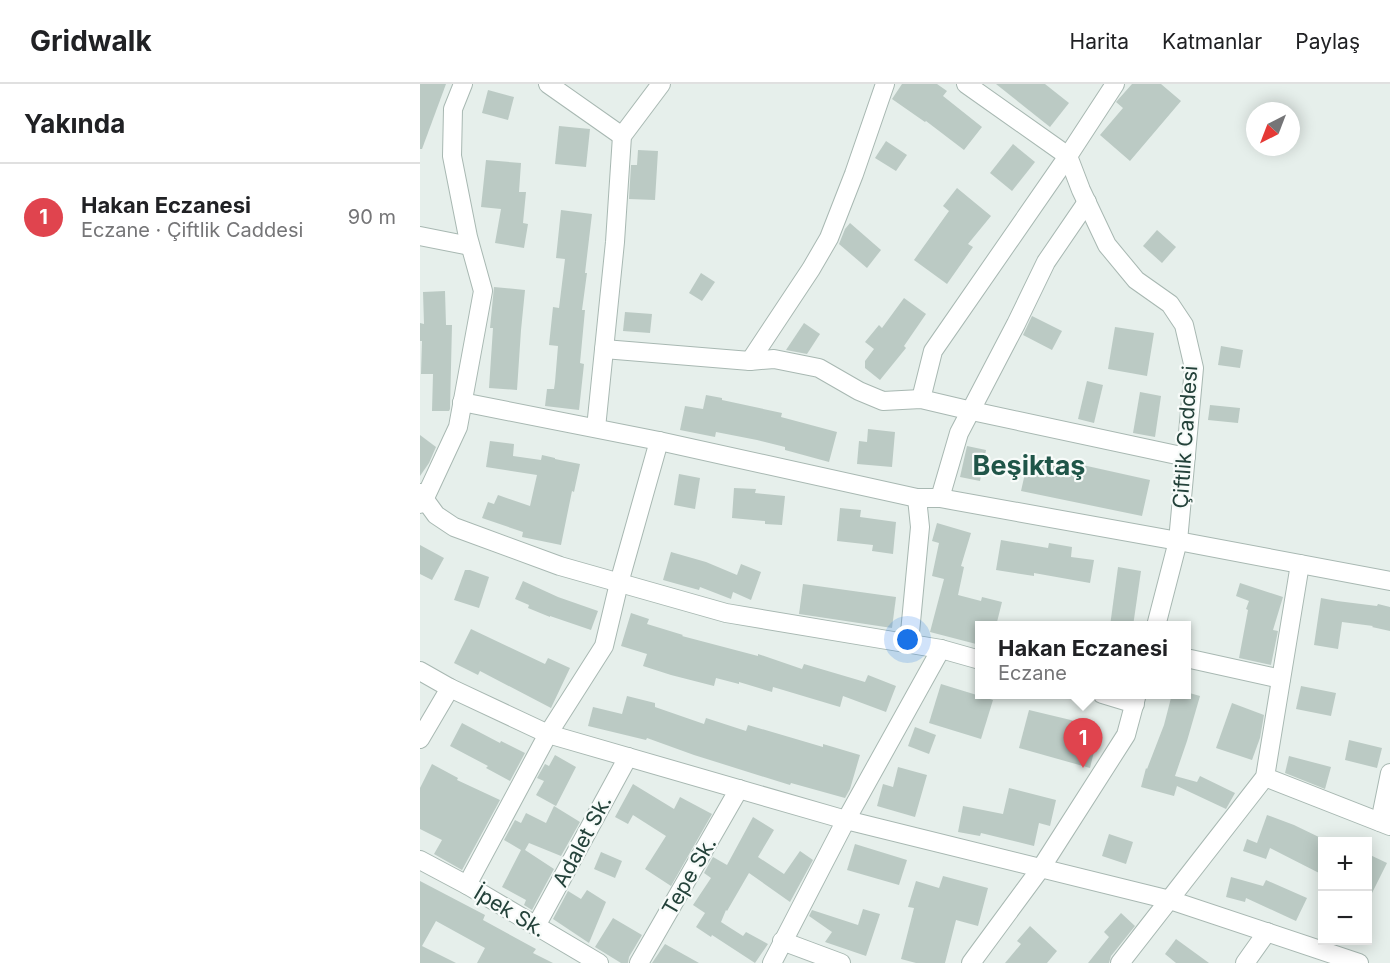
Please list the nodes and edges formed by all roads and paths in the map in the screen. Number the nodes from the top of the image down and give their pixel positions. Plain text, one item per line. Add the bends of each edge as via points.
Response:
1 (463, 84) edge
2 (548, 84) edge
3 (661, 84) edge
4 (885, 84) edge
5 (966, 84) edge
6 (1115, 84) edge
7 (622, 136) junction
8 (1068, 156) junction
9 (1087, 202) junction
10 (420, 236) edge
11 (470, 246) junction
12 (604, 349) junction
13 (750, 361) junction
14 (921, 399) junction
15 (462, 402) junction
16 (972, 411) junction
17 (597, 428) junction
18 (659, 441) junction
19 (1186, 457) junction
20 (916, 498) junction
21 (940, 498) junction
22 (421, 499) edge
23 (1178, 541) junction
24 (1300, 564) junction
25 (1390, 581) edge
26 (619, 583) junction
27 (1156, 621) edge
28 (909, 643) junction
29 (941, 649) junction
30 (975, 659) edge
31 (1191, 659) edge
32 (420, 671) edge
33 (1281, 679) junction
34 (450, 688) junction
35 (1136, 699) edge
36 (548, 734) junction
37 (420, 739) edge
38 (627, 757) junction
39 (1390, 773) edge
40 (1265, 777) junction
41 (739, 789) junction
42 (846, 820) junction
43 (1385, 824) edge
44 (420, 860) edge
45 (1041, 868) junction
46 (467, 885) junction
47 (1170, 900) junction
48 (536, 926) junction
49 (1268, 933) junction
50 (782, 941) junction
51 (599, 963) edge
52 (639, 963) edge
53 (772, 963) edge
54 (841, 963) edge
55 (971, 963) edge
56 (1120, 963) edge
57 (1245, 963) edge
58 (1359, 963) edge

1 - 11 street via 453,109 452,156
2 - 7 street
3 - 7 street
4 - 13 street via 829,238
5 - 8 street
6 - 8 street
7 - 12 street
8 - 9 street, Çiftlik Caddesi
8 - 14 street via 933,351
9 - 16 street via 1046,262
9 - 19 street, Çiftlik Caddesi via 1107,245 1136,280 1170,304 1184,325 1194,368
10 - 11 street
11 - 15 street via 483,291
12 - 13 street
12 - 17 street
13 - 14 street via 774,359 819,368 883,401
14 - 16 street
15 - 17 street
15 - 22 street via 458,428
16 - 19 street
16 - 21 street via 959,433
17 - 18 street
18 - 20 street
18 - 26 street
19 - 23 street, Çiftlik Caddesi
20 - 21 street
20 - 28 street via 920,526
21 - 23 street
22 - 26 street via 454,528
23 - 24 street
23 - 27 street, Çiftlik Caddesi
24 - 25 street
24 - 33 street
26 - 28 street via 726,613
26 - 36 street via 604,646
28 - 29 street
29 - 30 street
29 - 42 street
31 - 33 street
32 - 34 street
33 - 40 street
34 - 36 street
34 - 37 street
35 - 45 street via 1126,735
36 - 38 street
36 - 46 street
38 - 41 street
38 - 48 street, Adalet Sk.
39 - 43 street
40 - 43 street
40 - 47 street
41 - 42 street
41 - 52 street, Tepe Sk.
42 - 45 street
42 - 50 street
44 - 46 street, İpek Sk.
45 - 47 street
45 - 55 street
46 - 48 street, İpek Sk.
47 - 49 street
47 - 56 street
48 - 51 street, İpek Sk.
49 - 57 street
49 - 58 street
50 - 53 street
50 - 54 street

